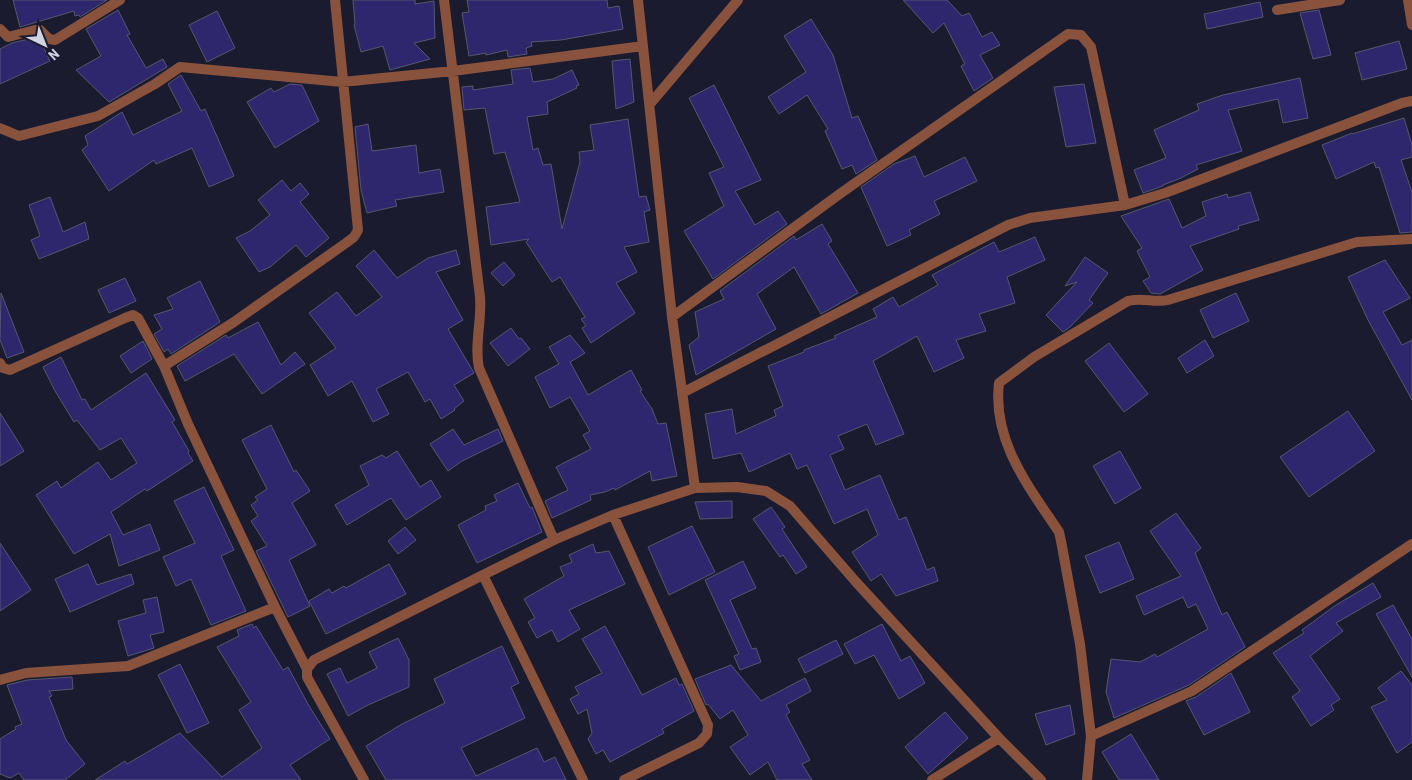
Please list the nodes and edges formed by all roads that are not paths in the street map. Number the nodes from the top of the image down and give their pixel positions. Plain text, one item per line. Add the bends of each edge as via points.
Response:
1 (120, 0) edge
2 (335, 0) edge
3 (444, 0) edge
4 (638, 0) edge
5 (738, 0) edge
6 (1340, 0) edge
7 (1408, 0) edge
8 (1277, 10) dead end
9 (1412, 25) edge
10 (0, 29) edge
11 (643, 46) junction
12 (453, 72) junction
13 (342, 82) junction
14 (1412, 101) edge
15 (650, 104) junction
16 (0, 128) edge
17 (1125, 205) junction
18 (1412, 239) edge
19 (672, 317) junction
20 (0, 363) edge
21 (164, 366) junction
22 (682, 393) junction
23 (695, 488) junction
24 (613, 515) junction
25 (554, 540) junction
26 (1412, 544) edge
27 (483, 575) junction
28 (275, 607) junction
29 (308, 668) junction
30 (0, 680) edge
31 (1091, 736) junction
32 (999, 738) junction
33 (364, 780) edge
34 (583, 780) edge
35 (624, 780) edge
36 (932, 780) edge
37 (1041, 780) edge
38 (1087, 780) edge

1 - 10 street via 56,40 49,39 40,30 8,37
2 - 13 street
3 - 12 street
4 - 11 street
5 - 15 street
6 - 8 street
7 - 9 street
11 - 12 street
11 - 15 street
12 - 13 street
12 - 25 street via 480,297 476,355
13 - 16 street via 180,67 98,116 19,136
13 - 21 street via 358,230 354,237
14 - 17 street
15 - 19 street
17 - 19 street via 1091,47 1081,36 1068,34 841,193
17 - 22 street via 1030,218 1008,225
18 - 31 street via 1357,242 1161,302 1128,302 1034,357 999,383 1001,429 1014,462 1059,532 1080,644
19 - 22 street
20 - 21 street via 10,370 133,315 138,318
21 - 28 street
22 - 23 street
23 - 24 street
23 - 32 street via 766,491 790,506
24 - 25 street
24 - 35 street via 708,725 707,734 699,743
25 - 27 street
26 - 31 street via 1192,691
27 - 29 street via 314,660
27 - 34 street
28 - 29 street
28 - 30 street via 128,666 26,673
29 - 33 street via 307,677
31 - 38 street
32 - 36 street
32 - 37 street

